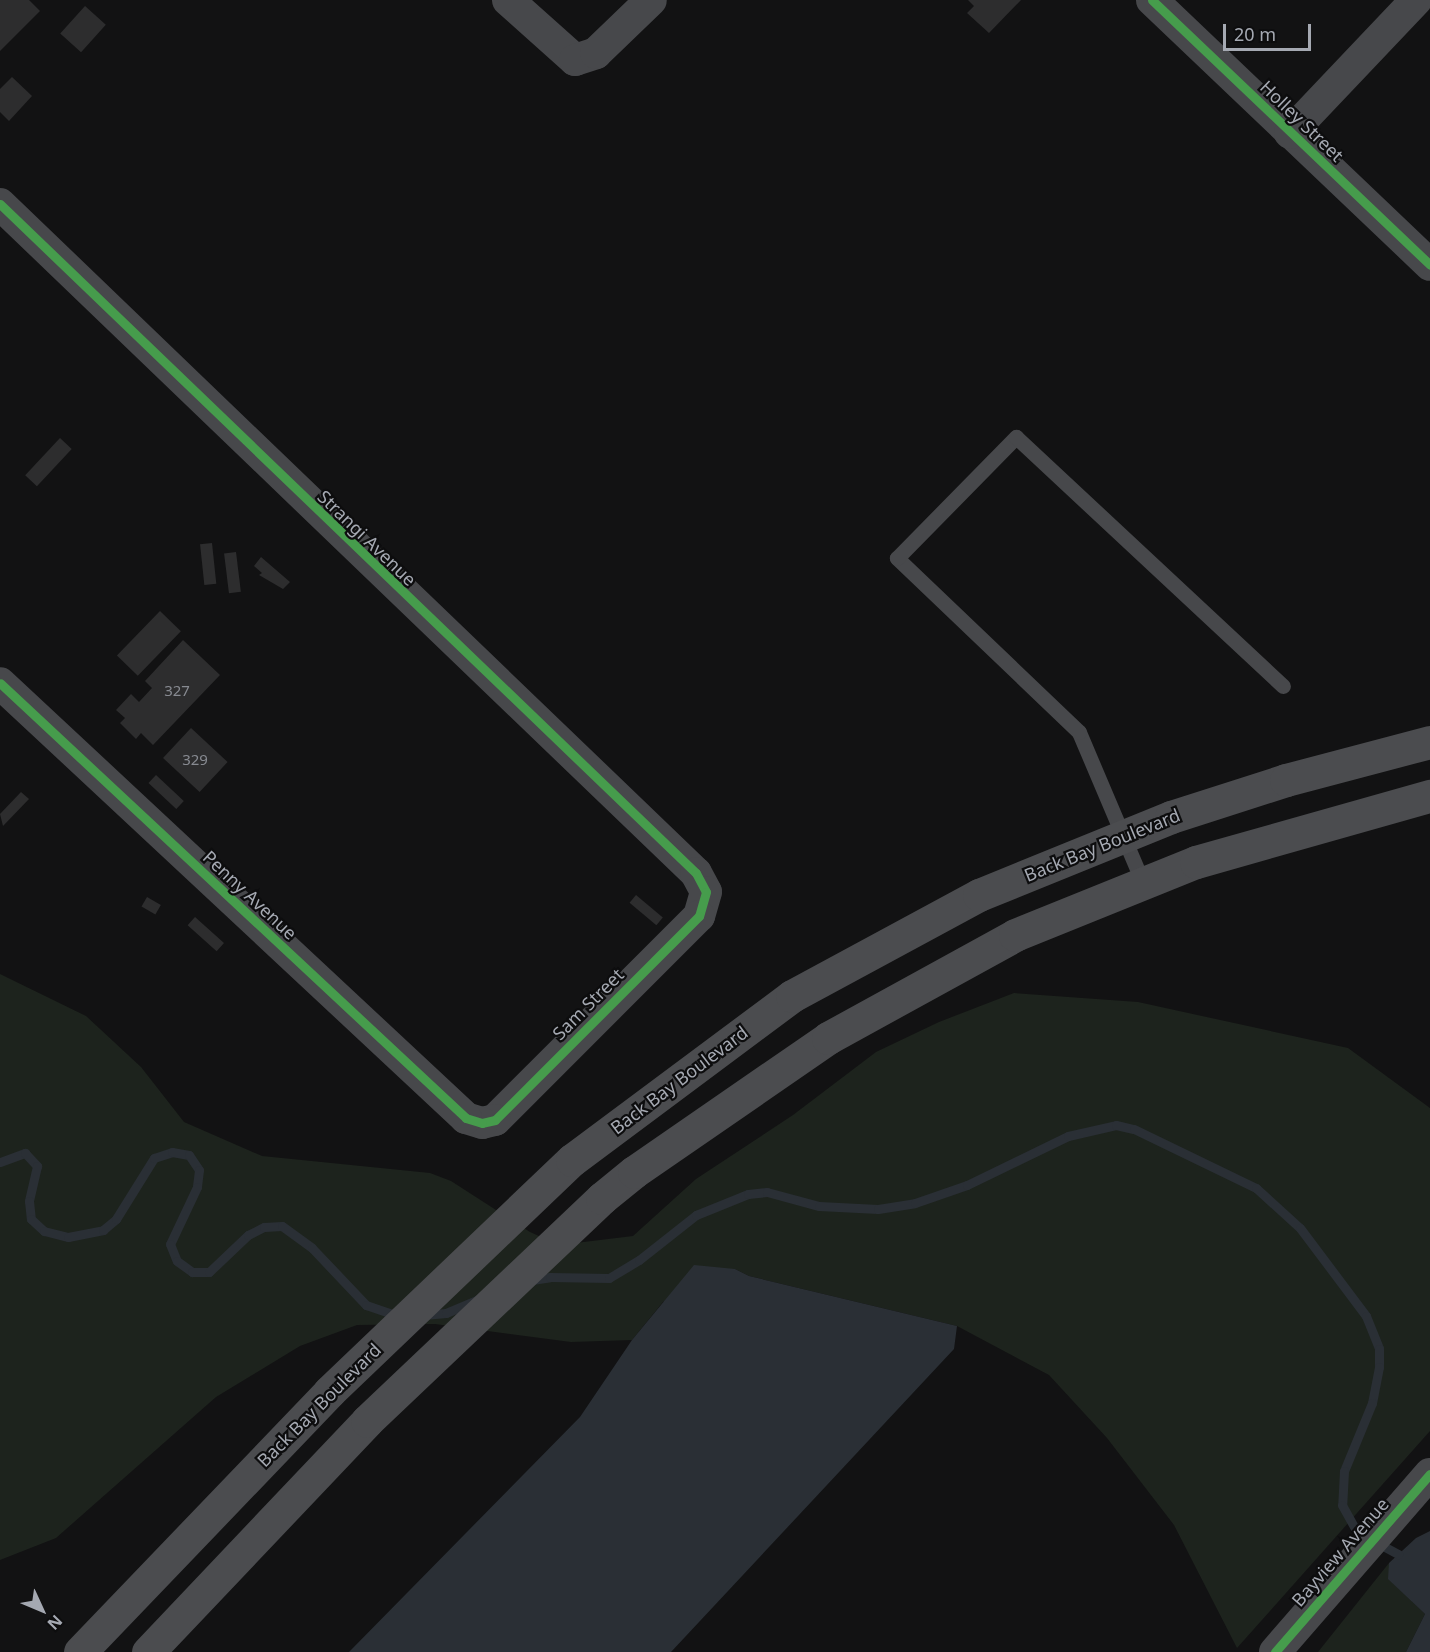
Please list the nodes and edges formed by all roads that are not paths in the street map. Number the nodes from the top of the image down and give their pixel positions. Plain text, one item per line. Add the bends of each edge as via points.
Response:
1 (508, 0) edge
2 (651, 0) edge
3 (1152, 0) edge
4 (1416, 0) edge
5 (1290, 133) junction
6 (0, 204) edge
7 (1430, 265) edge
8 (0, 683) edge
9 (1283, 686) dead end
10 (1430, 742) edge
11 (1430, 796) edge
12 (1124, 835) junction
13 (1143, 883) junction
14 (704, 897) joint
15 (482, 1123) joint
16 (1430, 1474) edge
17 (80, 1652) edge
18 (148, 1652) edge
19 (1275, 1652) edge

1 - 2 street via 566,53 581,60 596,53
3 - 5 street, Holley Street
4 - 5 street
5 - 7 street, Holley Street
6 - 14 street, Strangi Avenue via 696,873 706,892
8 - 15 street, Penny Avenue via 455,1110
9 - 12 lane via 1016,437 897,558 1079,732
10 - 12 main road, Back Bay Boulevard via 1286,780
11 - 13 main road via 1196,862
12 - 13 lane
12 - 17 main road, Back Bay Boulevard via 979,895 792,996 572,1160 329,1392
13 - 18 main road via 1015,934 828,1038 634,1172 367,1421
14 - 15 street, Sam Street via 699,916 681,935 495,1120
16 - 19 street, Bayview Avenue

